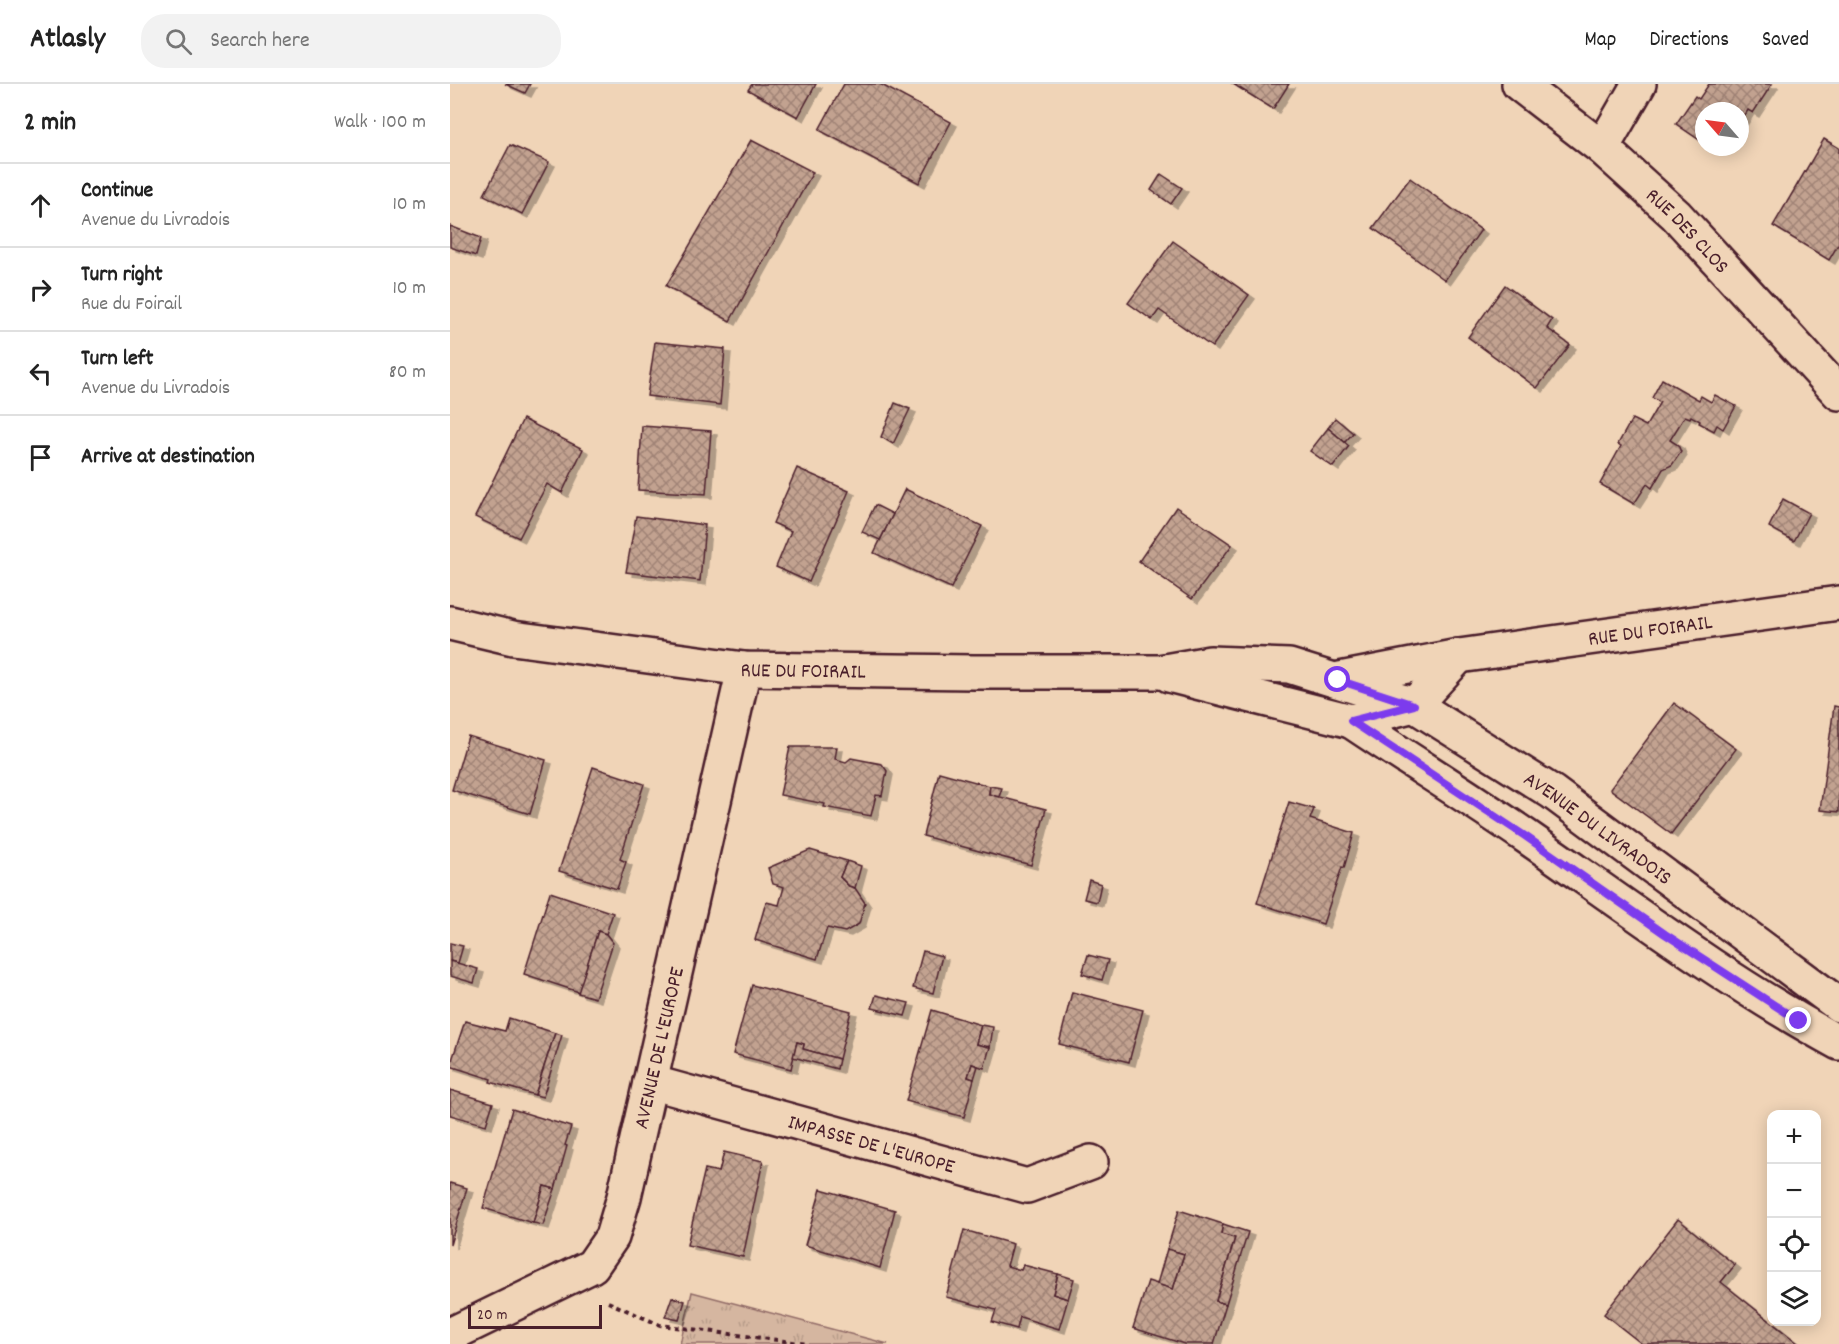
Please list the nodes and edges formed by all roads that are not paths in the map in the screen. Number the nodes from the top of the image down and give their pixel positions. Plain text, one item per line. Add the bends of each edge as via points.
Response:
1 (1519, 84) edge
2 (1639, 84) edge
3 (1602, 148) junction
4 (1839, 393) edge
5 (1839, 603) edge
6 (450, 623) edge
7 (1459, 656) junction
8 (744, 669) junction
9 (1159, 672) junction
10 (1338, 680) junction
11 (1414, 705) junction
12 (1351, 721) junction
13 (1839, 1005) edge
14 (1839, 1043) edge
15 (650, 1082) junction
16 (1091, 1162) dead end
17 (450, 1335) edge

1 - 3 street, RUE DES CLOS
2 - 3 street
3 - 4 street, RUE DES CLOS via 1676,215
5 - 7 street, RUE DU FOIRAIL
6 - 8 street, RUE DU FOIRAIL via 513,638
7 - 10 street, RUE DU FOIRAIL
7 - 11 street
8 - 9 street, RUE DU FOIRAIL
8 - 15 street, AVENUE DE L'EUROPE
9 - 10 street, RUE DU FOIRAIL via 1210,663 1289,666
9 - 12 street, RUE DU FOIRAIL
10 - 11 street, AVENUE DU LIVRADOIS
11 - 12 street, RUE DU FOIRAIL
11 - 13 street, AVENUE DU LIVRADOIS via 1552,792
12 - 14 street via 1665,934
15 - 16 street, IMPASSE DE L'EUROPE via 1027,1186
15 - 17 street, AVENUE DE L'EUROPE via 612,1237 592,1266

